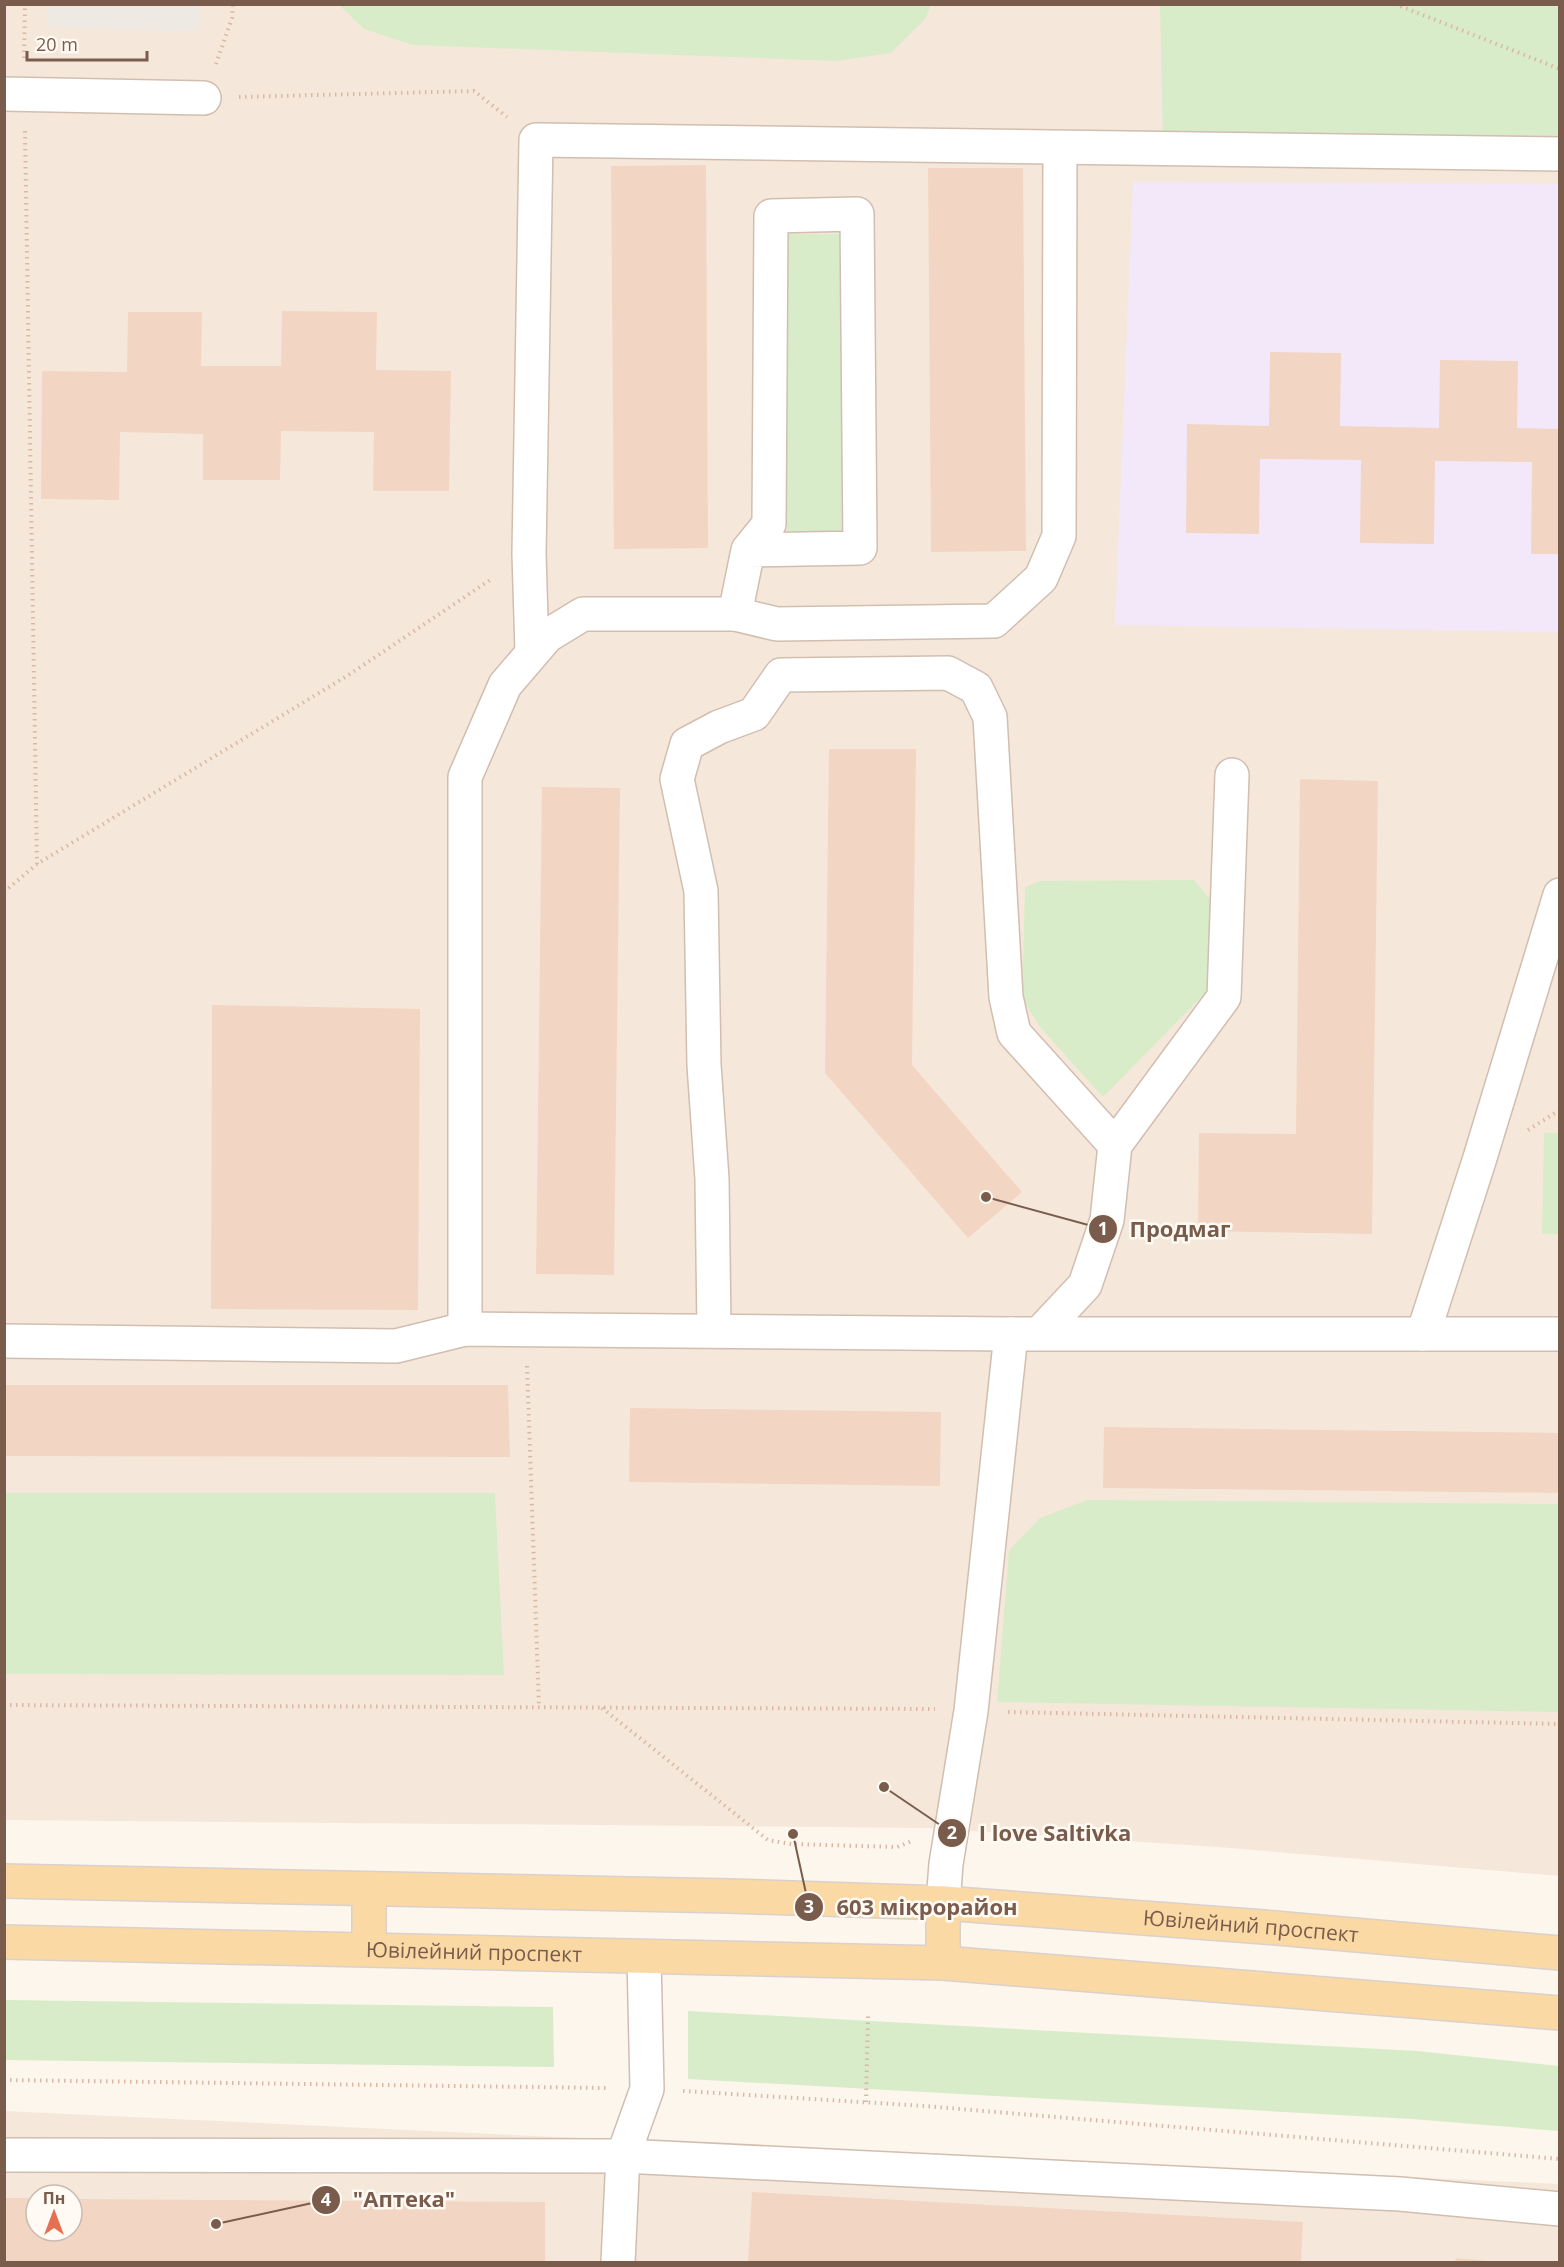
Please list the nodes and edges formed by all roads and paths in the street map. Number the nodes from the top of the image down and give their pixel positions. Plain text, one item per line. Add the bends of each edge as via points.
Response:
1 (25, 4) edge
2 (233, 4) edge
3 (1395, 4) edge
4 (1560, 69) edge
5 (14, 94) edge
6 (204, 98) junction
7 (536, 141) junction
8 (1060, 148) junction
9 (1560, 154) edge
10 (748, 550) junction
11 (529, 554) junction
12 (735, 614) junction
13 (532, 652) junction
14 (1232, 775) dead end
15 (37, 864) junction
16 (4, 892) edge
17 (1560, 895) edge
18 (1115, 1145) junction
19 (465, 1329) junction
20 (714, 1330) junction
21 (1026, 1334) junction
22 (1423, 1334) junction
23 (1560, 1334) edge
24 (4, 1341) edge
25 (527, 1363) dead end
26 (4, 1705) edge
27 (539, 1707) junction
28 (602, 1708) junction
29 (971, 1711) junction
30 (1560, 1724) edge
31 (915, 1839) dead end
32 (4, 1881) edge
33 (369, 1890) junction
34 (943, 1903) junction
35 (4, 1942) edge
36 (369, 1949) junction
37 (1560, 1953) edge
38 (644, 1957) junction
39 (943, 1963) junction
40 (1560, 2013) edge
41 (868, 2015) dead end
42 (4, 2080) edge
43 (648, 2089) junction
44 (866, 2102) junction
45 (4, 2155) edge
46 (623, 2156) junction
47 (1560, 2159) edge
48 (1560, 2209) edge
49 (618, 2262) edge

1 - 5 path
2 - 6 path via 232,18
3 - 4 path
5 - 6 lane
5 - 15 path
6 - 7 path via 474,90
7 - 8 lane
7 - 11 lane
8 - 9 lane
8 - 12 lane via 1059,536 1041,578 994,621 777,624
10 - 10 lane via 860,548 857,214 771,216 769,524
10 - 12 lane
11 - 13 lane
11 - 15 path via 347,675
12 - 13 lane via 583,614 547,636
13 - 19 lane via 505,685 465,777
14 - 18 lane via 1224,997
15 - 16 path
17 - 22 lane
18 - 20 lane via 1014,1033 1006,997 990,717 976,687 948,673 782,675 754,714 687,744 677,779 701,891
18 - 21 lane via 1107,1220 1085,1284
19 - 20 lane
19 - 24 lane via 396,1346
20 - 21 lane
21 - 22 lane
21 - 29 lane
22 - 23 lane
25 - 27 path
26 - 27 path
27 - 28 path
28 - 29 path
28 - 31 path via 768,1839 791,1844 897,1847
29 - 30 path
29 - 34 lane
32 - 33 main road, Ювілейний проспект
33 - 34 main road, Ювілейний проспект
33 - 36 main road
34 - 37 main road, Ювілейний проспект
34 - 39 main road
35 - 36 main road, Ювілейний проспект
36 - 38 main road, Ювілейний проспект
38 - 39 main road, Ювілейний проспект
38 - 43 lane
39 - 40 main road, Ювілейний проспект
41 - 44 path
42 - 43 path
43 - 44 path
43 - 46 lane
44 - 47 path
45 - 46 lane
46 - 48 lane via 1400,2194
46 - 49 lane

